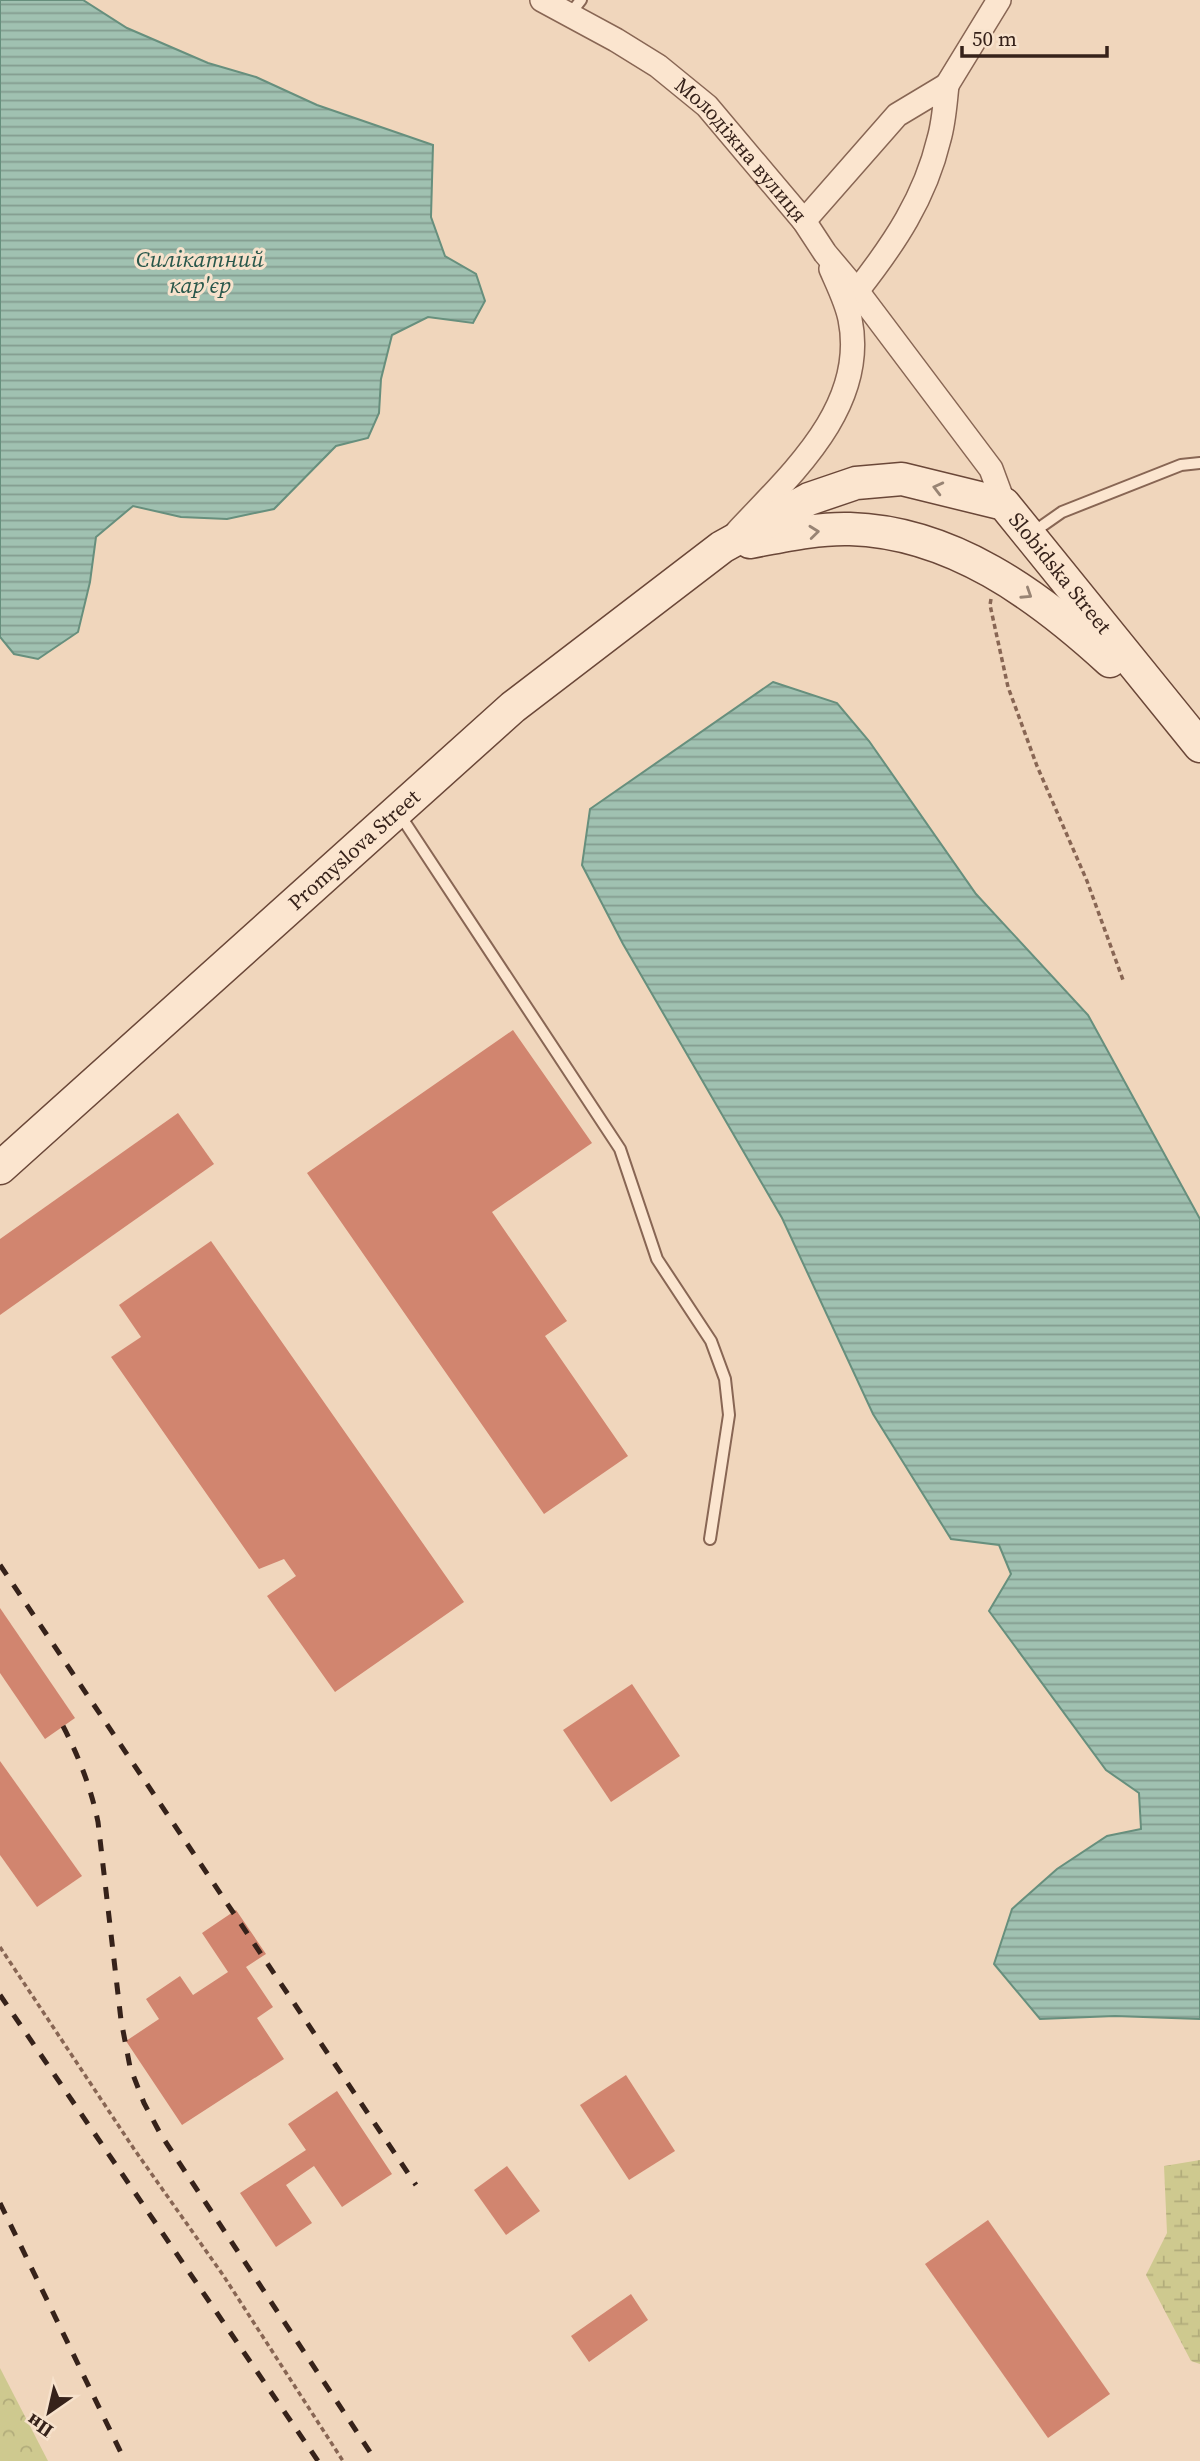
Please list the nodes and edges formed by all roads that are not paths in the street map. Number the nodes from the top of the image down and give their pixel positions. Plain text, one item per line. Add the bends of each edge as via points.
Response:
1 (542, 0) edge
2 (999, 0) edge
3 (575, 7) edge
4 (947, 85) junction
5 (804, 221) junction
6 (825, 253) junction
7 (857, 291) junction
8 (1200, 463) edge
9 (1004, 504) junction
10 (1029, 534) junction
11 (722, 547) junction
12 (1199, 745) edge
13 (397, 811) junction
14 (0, 1168) edge
15 (710, 1539) dead end

1 - 3 street, Молодіжна вулиця
2 - 4 street, Молодіжна вулиця
3 - 5 street, Молодіжна вулиця via 707,106
4 - 5 street, Молодіжна вулиця via 897,115
4 - 7 street, Молодіжна вулиця via 939,139 910,218
5 - 6 street
6 - 7 street
6 - 11 street via 850,317 853,340 842,396 831,422 800,464
7 - 9 street via 992,469
8 - 10 lane via 1181,465 1062,512
9 - 10 street, Slobidska Street
9 -> 11 street, Slobidska Street via 902,480 856,483 809,499
10 - 12 street, Slobidska Street
11 -> 12 street via 850,528 907,536 954,551 1047,607
11 - 13 street, Promyslova Street via 513,707
13 - 14 street, Promyslova Street
13 - 15 lane via 620,1149 657,1259 711,1341 725,1379 729,1415

